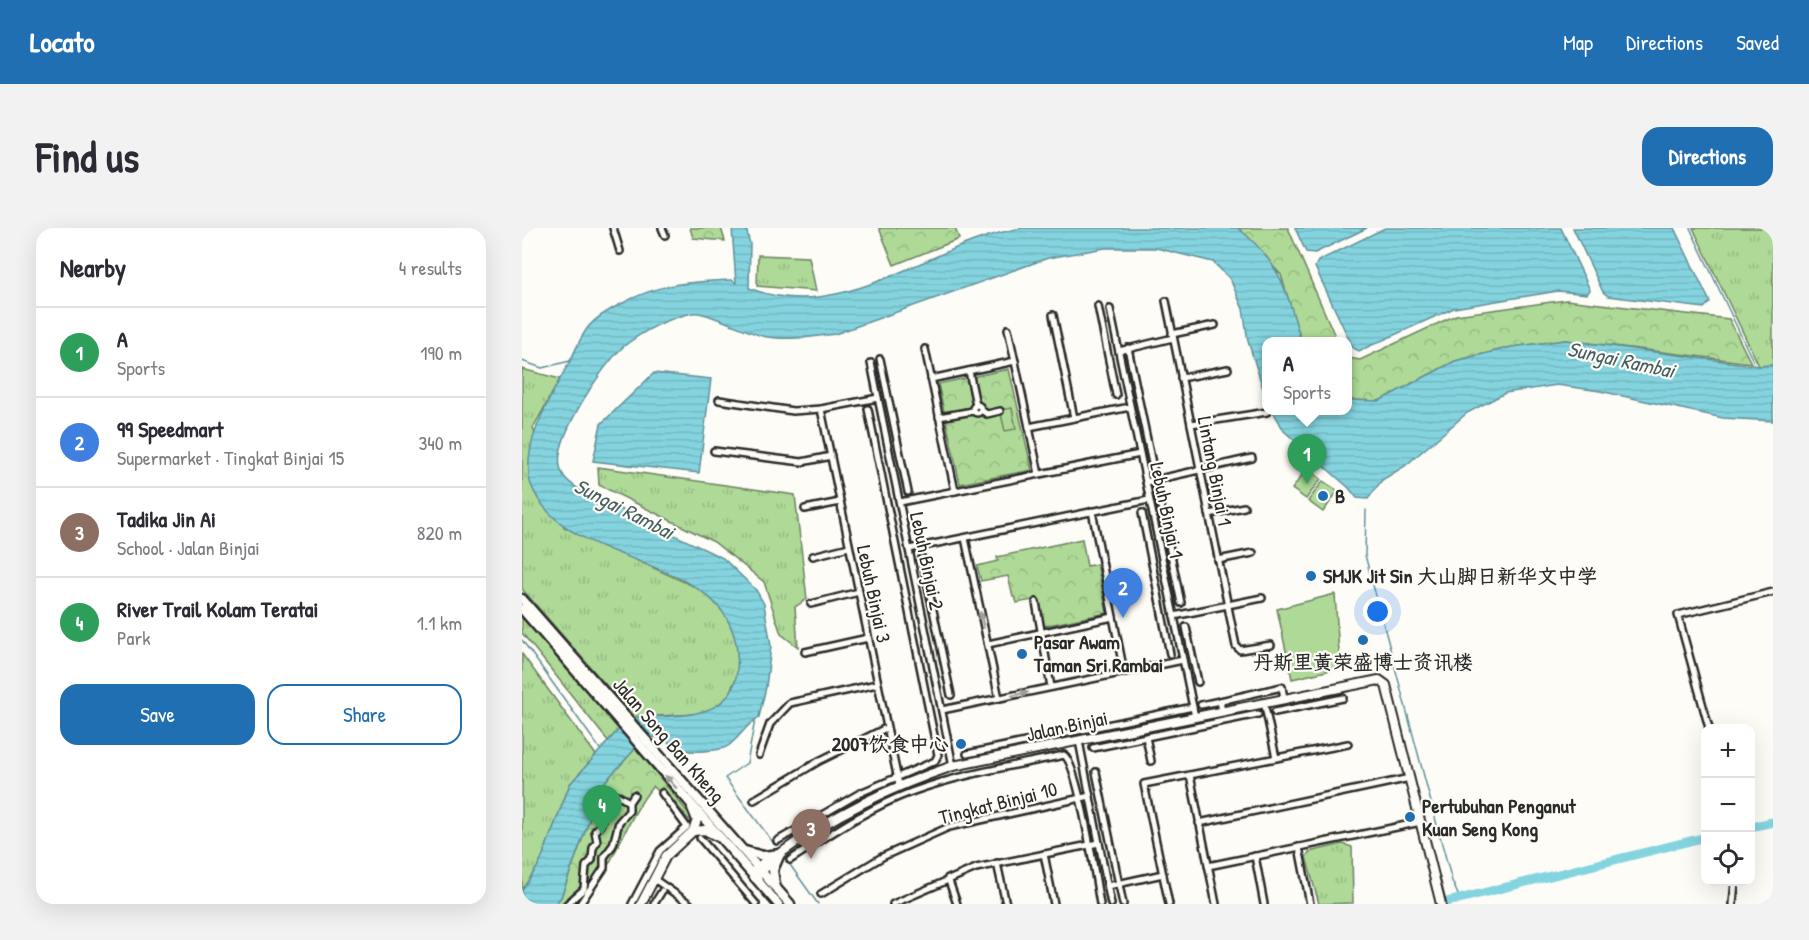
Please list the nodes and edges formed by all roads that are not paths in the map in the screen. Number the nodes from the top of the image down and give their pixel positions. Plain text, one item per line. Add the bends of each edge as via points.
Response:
1 (613, 228) edge
2 (662, 228) edge
3 (665, 235) dead end
4 (620, 251) dead end
5 (1166, 301) dead end
6 (1098, 306) dead end
7 (1110, 309) dead end
8 (1053, 315) dead end
9 (1215, 325) dead end
10 (1008, 329) dead end
11 (1173, 336) junction
12 (1128, 348) junction
13 (924, 349) dead end
14 (1119, 351) junction
15 (880, 359) dead end
16 (1015, 361) junction
17 (871, 363) dead end
18 (1228, 369) dead end
19 (969, 371) junction
20 (1124, 377) junction
21 (1181, 378) junction
22 (931, 379) junction
23 (1113, 379) junction
24 (1116, 395) dead end
25 (878, 398) junction
26 (719, 400) dead end
27 (1130, 407) junction
28 (821, 409) junction
29 (868, 409) dead end
30 (977, 409) junction
31 (1000, 411) dead end
32 (1262, 413) edge
33 (939, 417) junction
34 (1074, 418) junction
35 (884, 424) junction
36 (1191, 424) junction
37 (872, 426) junction
38 (1029, 427) junction
39 (714, 451) dead end
40 (1140, 454) junction
41 (831, 456) junction
42 (1252, 459) dead end
43 (1200, 470) junction
44 (1039, 474) junction
45 (1156, 480) junction
46 (1146, 482) junction
47 (955, 491) junction
48 (908, 492) dead end
49 (1149, 500) junction
50 (840, 502) junction
51 (900, 502) junction
52 (1244, 507) dead end
53 (805, 509) dead end
54 (1092, 511) junction
55 (1142, 513) dead end
56 (1209, 514) junction
57 (1155, 529) junction
58 (1145, 531) junction
59 (965, 538) junction
60 (849, 547) junction
61 (909, 549) junction
62 (1253, 553) dead end
63 (813, 555) dead end
64 (922, 558) dead end
65 (1218, 560) junction
66 (926, 576) junction
67 (915, 578) junction
68 (859, 592) junction
69 (1773, 592) edge
70 (1262, 598) dead end
71 (522, 599) edge
72 (1036, 602) dead end
73 (1181, 603) dead end
74 (811, 604) dead end
75 (1228, 605) junction
76 (522, 609) edge
77 (1174, 616) junction
78 (1113, 617) junction
79 (1186, 627) dead end
80 (1042, 632) junction
81 (1166, 636) junction
82 (1178, 637) junction
83 (868, 638) junction
84 (1189, 638) junction
85 (988, 644) junction
86 (1271, 645) dead end
87 (805, 652) dead end
88 (1170, 654) dead end
89 (1183, 660) junction
90 (1124, 672) junction
91 (948, 681) junction
92 (1198, 682) dead end
93 (936, 683) junction
94 (878, 684) junction
95 (1051, 687) junction
96 (951, 695) dead end
97 (1294, 696) junction
98 (999, 698) junction
99 (1284, 698) junction
100 (1343, 698) dead end
101 (1220, 701) junction
102 (1264, 702) junction
103 (1201, 705) dead end
104 (1192, 707) junction
105 (1297, 708) junction
106 (1232, 709) junction
107 (942, 710) junction
108 (1222, 711) junction
109 (1275, 712) dead end
110 (1258, 714) dead end
111 (621, 716) junction
112 (1152, 716) junction
113 (1195, 717) junction
114 (1235, 719) junction
115 (1707, 724) edge
116 (1154, 725) junction
117 (886, 728) junction
118 (1114, 734) junction
119 (1146, 737) junction
120 (1078, 741) junction
121 (1116, 744) junction
122 (1348, 744) dead end
123 (1093, 748) dead end
124 (1040, 749) junction
125 (981, 751) junction
126 (967, 754) dead end
127 (654, 755) junction
128 (759, 755) dead end
129 (1276, 758) junction
130 (1042, 759) junction
131 (983, 760) junction
132 (1151, 761) dead end
133 (953, 766) junction
134 (1096, 772) dead end
135 (896, 775) junction
136 (1190, 775) junction
137 (921, 777) junction
138 (1410, 778) junction
139 (899, 785) junction
140 (925, 787) junction
141 (662, 793) dead end
142 (860, 793) junction
143 (634, 795) dead end
144 (1090, 796) junction
145 (1079, 798) junction
146 (754, 800) dead end
147 (629, 802) junction
148 (689, 802) junction
149 (1102, 802) junction
150 (866, 803) junction
151 (1091, 805) junction
152 (1421, 822) junction
153 (1199, 823) junction
154 (693, 831) junction
155 (793, 831) junction
156 (809, 836) junction
157 (700, 838) dead end
158 (722, 840) junction
159 (777, 841) dead end
160 (799, 842) junction
161 (1099, 843) junction
162 (673, 844) junction
163 (814, 844) junction
164 (1089, 845) junction
165 (1299, 847) junction
166 (745, 851) junction
167 (780, 854) junction
168 (1044, 854) junction
169 (1113, 854) junction
170 (1102, 856) junction
171 (1255, 856) junction
172 (790, 860) dead end
173 (997, 863) junction
174 (1208, 866) junction
175 (760, 869) junction
176 (1163, 874) junction
177 (753, 876) junction
178 (948, 878) junction
179 (654, 879) junction
180 (1119, 884) junction
181 (775, 886) junction
182 (1107, 886) junction
183 (1735, 886) edge
184 (662, 891) dead end
185 (820, 894) dead end
186 (903, 902) edge
187 (567, 904) edge
188 (580, 904) edge
189 (632, 904) edge
190 (641, 904) edge
191 (654, 904) edge
192 (690, 904) edge
193 (756, 904) edge
194 (778, 904) edge
195 (790, 904) edge
196 (893, 904) edge
197 (957, 904) edge
198 (1006, 904) edge
199 (1054, 904) edge
200 (1100, 904) edge
201 (1111, 904) edge
202 (1123, 904) edge
203 (1169, 904) edge
204 (1216, 904) edge
205 (1264, 904) edge
206 (1310, 904) edge
207 (1441, 904) edge
208 (1733, 904) edge

1 - 4 street
2 - 3 street
5 - 11 street, Lintang Binjai 1
6 - 23 street
7 - 14 street, Lebuh Binjai 1
8 - 34 street
9 - 11 street
10 - 16 street
11 - 12 street
11 - 21 street, Lintang Binjai 1
12 - 14 street
12 - 45 street, Lebuh Binjai 1
13 - 22 street
14 - 20 street, Lebuh Binjai 1
15 - 48 street
16 - 19 street
16 - 38 street
17 - 25 street, Lebuh Binjai 2
18 - 21 street
19 - 22 street
19 - 30 street
20 - 23 street
20 - 27 street, Lebuh Binjai 1
21 - 36 street, Lintang Binjai 1
22 - 33 street
23 - 24 street
25 - 28 street
25 - 35 street, Lebuh Binjai 2
26 - 28 street via 793,411
27 - 34 street
27 - 40 street, Lebuh Binjai 1
28 - 41 street, Lebuh Binjai 3
29 - 37 street, Lebuh Binjai 2
30 - 31 street via 987,414
30 - 33 street
32 - 36 street
33 - 47 street
34 - 38 street
35 - 37 street
35 - 51 street, Lebuh Binjai 2
36 - 43 street, Lintang Binjai 1
37 - 135 street, Lebuh Binjai 2 via 938,755 935,761
38 - 44 street
39 - 41 street via 802,462
40 - 44 street
40 - 46 street, Lebuh Binjai 1
41 - 50 street, Lebuh Binjai 3
42 - 43 street
43 - 45 street
43 - 56 street, Lintang Binjai 1
44 - 47 street
45 - 46 street
45 - 73 street, Lebuh Binjai 1
46 - 49 street, Lebuh Binjai 1
47 - 51 street
49 - 54 street
49 - 57 street, Lebuh Binjai 1
50 - 53 street
50 - 60 street, Lebuh Binjai 3
51 - 61 street, Lebuh Binjai 2
52 - 56 street
54 - 59 street
54 - 78 street
55 - 58 street
56 - 65 street, Lintang Binjai 1
57 - 58 street
57 - 77 street, Lebuh Binjai 1
58 - 81 street
59 - 61 street
85 -> 59 street
60 - 63 street
60 - 68 street, Lebuh Binjai 3
61 - 67 street, Lebuh Binjai 2
62 - 65 street
64 - 66 street
65 - 75 street, Lintang Binjai 1
66 - 67 street
66 - 91 street
67 - 93 street, Lebuh Binjai 2
68 - 74 street
68 - 83 street, Lebuh Binjai 3
69 - 115 street via 1678,615
70 - 75 street
71 - 111 main road, Jalan Song Ban Kheng
72 - 80 street
75 - 77 street
75 - 86 street, Lintang Binjai 1 via 1240,650
76 - 111 main road, Jalan Song Ban Kheng
77 - 82 street, Lebuh Binjai 1
78 - 80 street
78 - 90 street
79 - 84 street
80 - 85 street
80 - 95 street
81 - 82 street
81 - 88 street
82 - 84 street
82 - 89 street, Lebuh Binjai 1
83 - 87 street
83 - 94 street, Lebuh Binjai 3
84 - 92 street
85 - 98 street
89 - 90 street
89 - 104 street, Lebuh Binjai 1
90 - 95 street
91 - 93 street
91 - 96 street
93 - 107 street, Lebuh Binjai 2
94 - 117 street, Lebuh Binjai 3
94 - 128 street via 790,703 770,724
98 -> 95 street
97 - 99 street, Jalan Binjai
97 - 105 street
97 - 138 street, Jalan Binjai via 1379,680 1386,685
98 - 107 street
99 - 101 street via 1282,687
99 - 102 street, Jalan Binjai
100 - 105 street
101 - 103 street
101 - 108 street
102 - 106 street, Jalan Binjai
102 - 129 street
104 - 112 street
104 - 113 street, Lebuh Binjai 1
105 - 109 street
106 - 108 street, Jalan Binjai
106 - 114 street
107 - 133 street, Lebuh Binjai 2
108 - 113 street, Jalan Binjai
110 - 114 street
111 - 127 main road, Jalan Song Ban Kheng
112 - 116 street
112 - 125 street
113 - 116 street, Jalan Binjai
114 - 119 street
116 - 118 street, Jalan Binjai
117 - 135 street, Lebuh Binjai 3
117 - 146 street via 819,761
118 - 120 street, Jalan Binjai
118 - 121 street
119 - 121 street
119 - 132 street
120 - 124 street, Jalan Binjai
120 - 144 street
121 - 123 street
122 - 129 street
124 - 130 street
124 - 131 street, Jalan Binjai
125 - 126 street
125 - 131 street
148 -> 127 main road, Jalan Song Ban Kheng
127 - 166 main road, Jalan Song Ban Kheng
129 - 136 street
130 - 140 street
130 - 145 street via 1067,757
131 - 133 street, Jalan Binjai
133 - 137 street, Jalan Binjai
134 - 149 street
135 - 139 street, Lebuh Binjai 3
135 - 142 street
136 - 153 street
136 - 176 street via 1144,784
137 - 139 street, Jalan Binjai
137 - 140 street
138 - 152 street
138 - 153 street
139 - 150 street, Jalan Binjai
140 - 163 street via 851,821
141 - 162 street via 687,822
142 - 150 street
142 - 155 street
143 - 147 street
144 - 145 street, Tingkat Binjai 10
144 - 151 street
145 - 164 street
145 - 185 street, Tingkat Binjai 10 via 949,827 882,856
147 - 187 street via 610,795 602,823 595,831 597,842 586,866 584,889
147 - 188 street via 631,807 619,822 613,845 604,857 604,868
148 - 154 street via 697,820
148 - 158 main road, Jalan Song Ban Kheng
149 - 151 street
149 - 169 street
150 - 156 street, Jalan Binjai
151 - 161 street
152 - 165 street
152 - 207 street
153 - 174 street
154 - 158 street via 705,830
154 - 162 street
155 - 159 street
155 - 160 street
156 - 160 street, Jalan Binjai
156 - 163 street
157 - 193 street
158 - 177 main road, Jalan Song Ban Kheng
160 - 167 street, Jalan Binjai
161 - 164 street
161 - 170 street
162 - 179 street
162 - 189 street via 660,852
163 - 172 street
164 - 168 street
164 - 200 street
165 - 171 street
165 - 206 street
166 - 167 main road via 763,856
166 - 175 main road, Jalan Song Ban Kheng
167 - 175 street, Jalan Binjai
167 - 181 main road via 773,870
168 - 173 street
168 - 199 street
169 - 170 street
169 - 180 street
170 - 182 street
171 - 174 street
171 - 205 street
173 - 178 street
173 - 198 street
174 - 204 street
175 - 177 street, Jalan Binjai
175 - 181 main road, Jalan Song Ban Kheng
176 - 180 street
176 - 203 street
177 - 194 main road, Jalan Song Ban Kheng
178 - 186 street
178 - 197 street
179 - 190 street
179 - 192 street
180 - 182 street
180 - 202 street
181 - 195 main road, Jalan Song Ban Kheng
182 - 201 street
183 - 208 street
184 - 191 street
186 - 196 street

